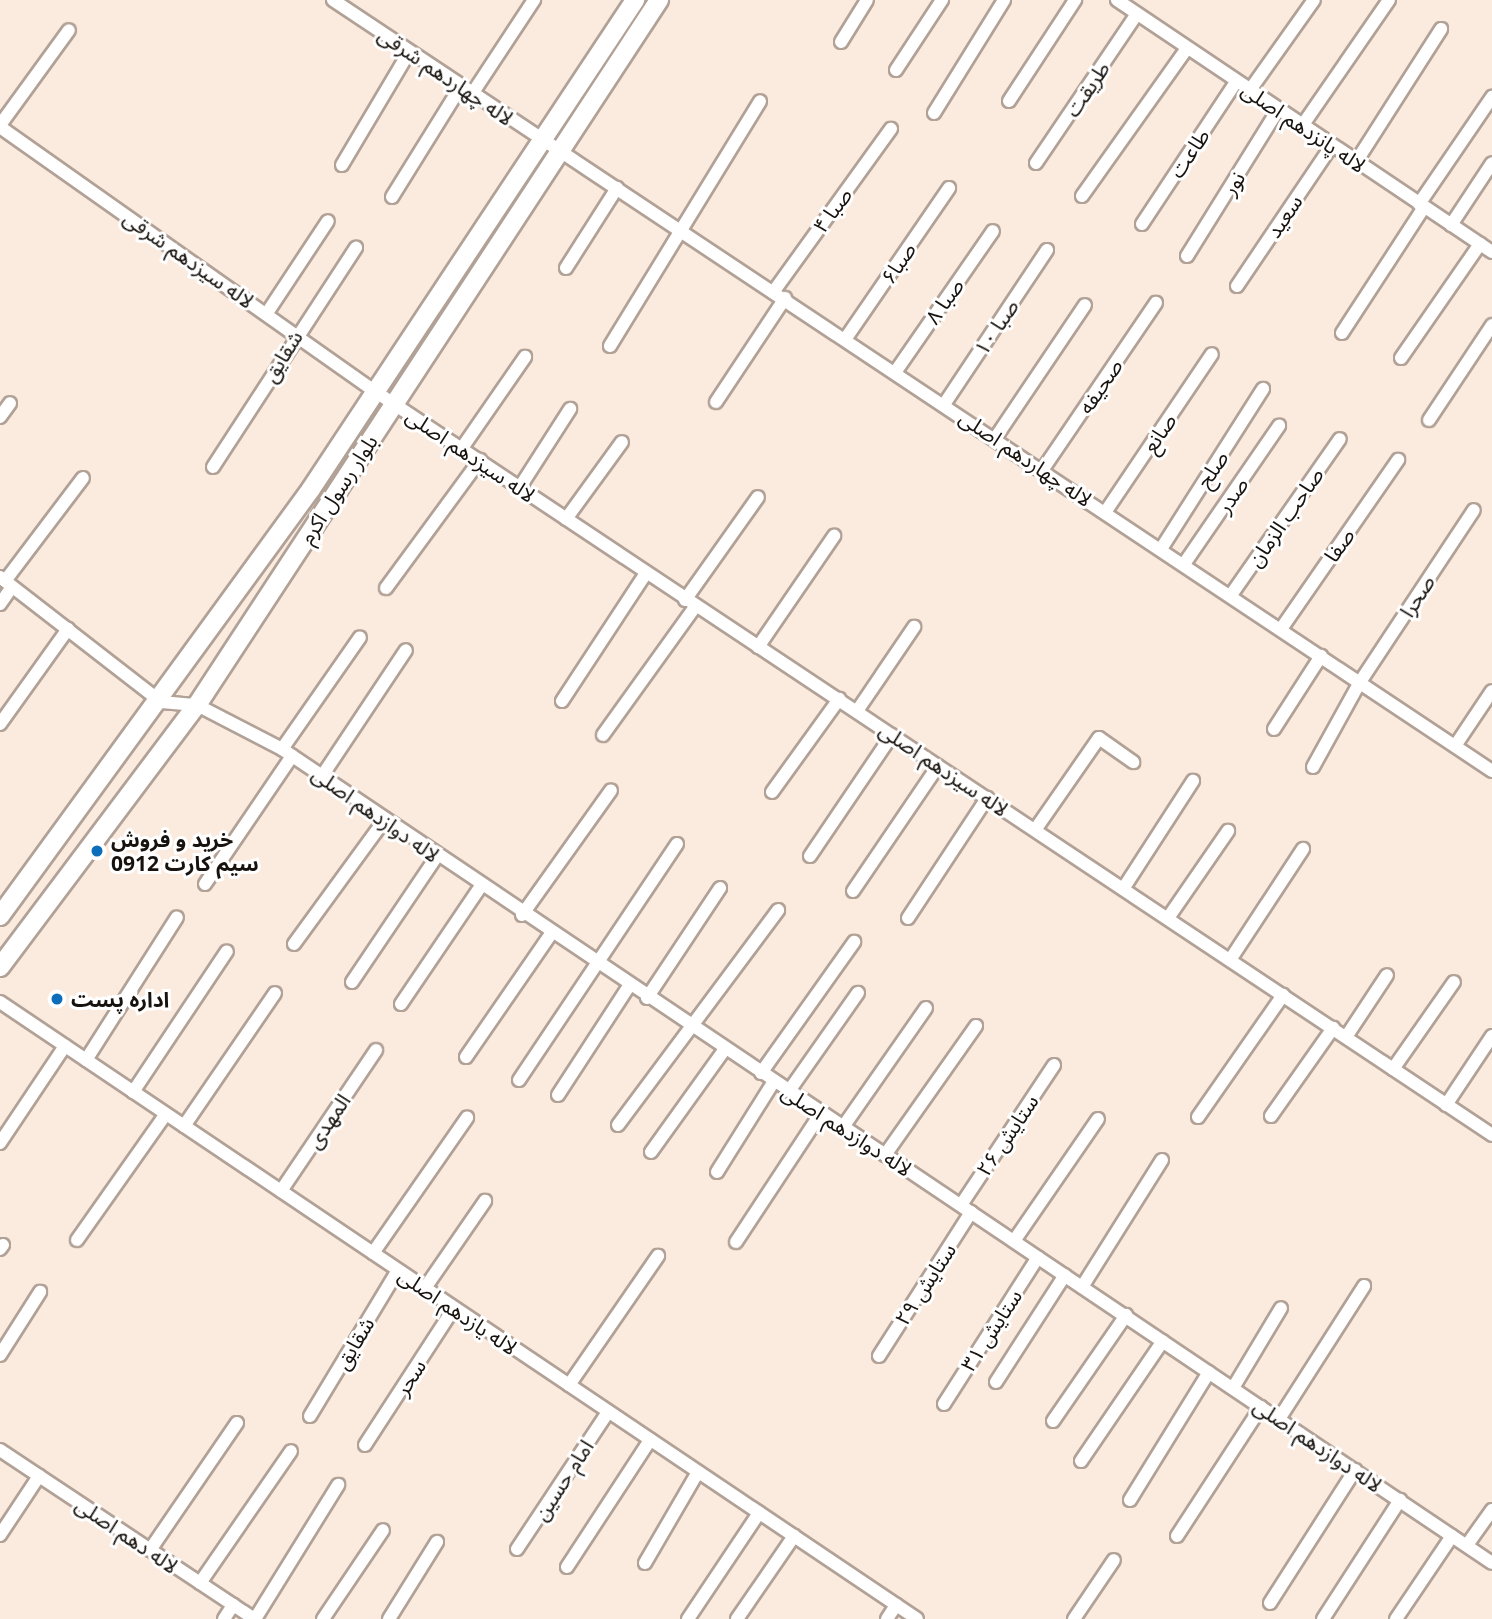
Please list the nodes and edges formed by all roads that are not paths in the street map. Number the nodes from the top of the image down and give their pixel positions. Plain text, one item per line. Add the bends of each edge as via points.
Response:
1 (333, 0) edge
2 (534, 0) edge
3 (635, 0) edge
4 (659, 0) edge
5 (867, 0) edge
6 (942, 0) edge
7 (1004, 0) edge
8 (1075, 0) edge
9 (1117, 0) edge
10 (1314, 0) edge
11 (1389, 0) edge
12 (1137, 14) junction
13 (1441, 29) dead end
14 (69, 30) dead end
15 (841, 42) dead end
16 (1186, 48) junction
17 (409, 52) junction
18 (896, 70) dead end
19 (1236, 82) junction
20 (466, 90) junction
21 (1250, 90) junction
22 (1492, 97) edge
23 (761, 100) dead end
24 (1009, 101) dead end
25 (1278, 110) junction
26 (934, 113) dead end
27 (0, 126) edge
28 (1303, 126) junction
29 (891, 129) dead end
30 (541, 139) junction
31 (1332, 145) junction
32 (558, 150) junction
33 (1356, 162) junction
34 (1036, 163) dead end
35 (1492, 163) edge
36 (342, 165) dead end
37 (617, 188) junction
38 (949, 188) dead end
39 (1082, 196) dead end
40 (392, 197) dead end
41 (1422, 205) junction
42 (328, 221) dead end
43 (1142, 224) dead end
44 (1451, 225) junction
45 (679, 229) junction
46 (993, 231) dead end
47 (1479, 244) junction
48 (356, 248) dead end
49 (1047, 250) dead end
50 (1492, 252) edge
51 (1187, 256) dead end
52 (566, 268) dead end
53 (1237, 286) dead end
54 (774, 291) junction
55 (785, 298) junction
56 (1156, 303) dead end
57 (1086, 304) dead end
58 (267, 313) junction
59 (1492, 325) edge
60 (1342, 333) dead end
61 (295, 334) junction
62 (846, 338) junction
63 (610, 346) dead end
64 (1212, 354) dead end
65 (525, 357) dead end
66 (1401, 358) dead end
67 (896, 371) junction
68 (1264, 389) dead end
69 (376, 392) junction
70 (10, 402) dead end
71 (716, 402) dead end
72 (945, 403) junction
73 (394, 404) junction
74 (570, 409) dead end
75 (0, 417) edge
76 (1429, 420) dead end
77 (1279, 426) dead end
78 (996, 438) junction
79 (1340, 439) dead end
80 (622, 442) dead end
81 (462, 448) junction
82 (480, 460) junction
83 (1398, 460) dead end
84 (213, 467) dead end
85 (1043, 469) junction
86 (83, 478) dead end
87 (520, 487) junction
88 (758, 497) dead end
89 (1474, 510) dead end
90 (1106, 511) junction
91 (566, 519) junction
92 (834, 536) dead end
93 (1161, 548) junction
94 (1184, 564) junction
95 (646, 573) junction
96 (6, 582) edge
97 (386, 589) dead end
98 (1231, 595) junction
99 (690, 603) junction
100 (0, 604) edge
101 (914, 627) dead end
102 (68, 629) junction
103 (1281, 629) junction
104 (360, 637) dead end
105 (758, 648) junction
106 (406, 650) dead end
107 (1321, 656) junction
108 (1360, 682) junction
109 (1492, 691) edge
110 (839, 699) junction
111 (562, 701) dead end
112 (160, 702) junction
113 (197, 705) junction
114 (857, 711) junction
115 (0, 724) edge
116 (1274, 729) dead end
117 (603, 735) dead end
118 (892, 735) junction
119 (1455, 746) junction
120 (287, 752) junction
121 (1133, 762) dead end
122 (938, 766) junction
123 (1313, 767) dead end
124 (1492, 771) edge
125 (322, 776) junction
126 (1193, 781) dead end
127 (611, 790) dead end
128 (772, 792) dead end
129 (987, 798) junction
130 (385, 819) junction
131 (1035, 830) junction
132 (1228, 831) dead end
133 (677, 844) dead end
134 (1303, 849) dead end
135 (438, 856) junction
136 (810, 856) dead end
137 (205, 884) dead end
138 (481, 886) junction
139 (720, 888) dead end
140 (1123, 888) junction
141 (853, 891) dead end
142 (778, 910) dead end
143 (522, 915) junction
144 (0, 916) edge
145 (177, 917) dead end
146 (908, 918) dead end
147 (1168, 918) junction
148 (551, 934) junction
149 (854, 942) dead end
150 (294, 944) dead end
151 (228, 951) dead end
152 (1230, 960) junction
153 (600, 966) junction
154 (0, 967) edge
155 (1387, 975) dead end
156 (352, 982) dead end
157 (1454, 982) dead end
158 (629, 986) junction
159 (275, 993) dead end
160 (858, 993) dead end
161 (1283, 995) junction
162 (647, 998) junction
163 (0, 1002) edge
164 (401, 1004) dead end
165 (926, 1008) dead end
166 (976, 1026) dead end
167 (691, 1027) junction
168 (1333, 1028) junction
169 (1492, 1036) edge
170 (1346, 1037) junction
171 (65, 1046) junction
172 (724, 1049) junction
173 (376, 1050) dead end
174 (466, 1057) dead end
175 (86, 1060) junction
176 (1054, 1065) dead end
177 (1394, 1069) junction
178 (761, 1073) junction
179 (519, 1080) dead end
180 (774, 1082) junction
181 (789, 1091) junction
182 (133, 1092) junction
183 (558, 1095) dead end
184 (1446, 1105) junction
185 (821, 1113) junction
186 (166, 1114) junction
187 (1272, 1116) dead end
188 (1198, 1117) dead end
189 (467, 1118) dead end
190 (1098, 1119) dead end
191 (618, 1125) dead end
192 (184, 1126) junction
193 (843, 1127) junction
194 (1492, 1135) edge
195 (0, 1143) edge
196 (651, 1152) dead end
197 (886, 1155) junction
198 (1162, 1160) dead end
199 (717, 1172) dead end
200 (281, 1191) junction
201 (485, 1200) dead end
202 (966, 1209) junction
203 (77, 1240) dead end
204 (1014, 1241) junction
205 (736, 1242) dead end
206 (373, 1253) junction
207 (658, 1255) dead end
208 (1038, 1257) junction
209 (398, 1270) junction
210 (1065, 1275) junction
211 (1364, 1286) dead end
212 (1082, 1287) junction
213 (425, 1288) junction
214 (40, 1292) dead end
215 (454, 1308) junction
216 (1280, 1308) dead end
217 (1126, 1315) junction
218 (1163, 1341) junction
219 (0, 1355) edge
220 (879, 1356) dead end
221 (1209, 1372) junction
222 (996, 1382) dead end
223 (569, 1385) junction
224 (1233, 1388) junction
225 (943, 1404) dead end
226 (1261, 1407) junction
227 (608, 1412) junction
228 (310, 1416) dead end
229 (1279, 1419) junction
230 (1053, 1422) dead end
231 (237, 1423) dead end
232 (650, 1440) junction
233 (365, 1445) dead end
234 (0, 1451) edge
235 (291, 1451) dead end
236 (1081, 1461) dead end
237 (1355, 1470) junction
238 (698, 1472) junction
239 (39, 1476) junction
240 (338, 1485) dead end
241 (1130, 1500) dead end
242 (1400, 1500) junction
243 (1492, 1510) edge
244 (760, 1513) junction
245 (383, 1530) dead end
246 (0, 1535) edge
247 (794, 1536) junction
248 (1177, 1536) dead end
249 (1452, 1536) junction
250 (437, 1542) dead end
251 (1467, 1545) junction
252 (517, 1549) dead end
253 (150, 1550) junction
254 (1114, 1560) dead end
255 (645, 1563) dead end
256 (1492, 1563) edge
257 (566, 1567) dead end
258 (200, 1583) junction
259 (1270, 1603) dead end
260 (233, 1605) junction
261 (896, 1605) junction
262 (224, 1619) edge
263 (254, 1619) edge
264 (323, 1619) edge
265 (389, 1619) edge
266 (688, 1619) edge
267 (737, 1619) edge
268 (887, 1619) edge
269 (917, 1619) edge
270 (1074, 1619) edge
271 (1323, 1619) edge
272 (1396, 1619) edge

1 - 17 street, لاله چهاردهم شرقی
2 - 20 street
3 - 30 main road, بلوار رسول اکرم
4 - 32 main road, بلوار رسول اکرم
5 - 15 street
6 - 18 street
7 - 26 street
8 - 24 street
9 - 12 street, لاله پانزدهم اصلی
10 - 21 street
11 - 28 street
12 - 16 street, لاله پانزدهم اصلی
12 - 34 street, طریقت
13 - 33 street
14 - 27 street
16 - 19 street, لاله پانزدهم اصلی
16 - 39 street
17 - 20 street, لاله چهاردهم شرقی
17 - 36 street
19 - 21 street, لاله پانزدهم اصلی
19 - 43 street, طاعت
20 - 30 street, لاله چهاردهم شرقی
20 - 40 street
21 - 25 street, لاله پانزدهم اصلی
22 - 41 street
23 - 45 street
25 - 28 street, لاله پانزدهم اصلی
25 - 51 street, نور
27 - 58 street, لاله سیزدهم شرقی
28 - 31 street, لاله پانزدهم اصلی
29 - 54 street, صبا ۴
30 - 32 street, لاله چهاردهم شرقی
30 - 69 main road, بلوار رسول اکرم
31 - 33 street, لاله پانزدهم اصلی
31 - 53 street, سعید
32 - 37 street, لاله چهاردهم اصلی
32 - 73 main road, بلوار رسول اکرم
33 - 41 street, لاله پانزدهم اصلی
35 - 44 street
37 - 45 street, لاله چهاردهم اصلی
37 - 52 street
38 - 62 street, صبا۶
41 - 44 street, لاله پانزدهم اصلی
41 - 60 street
42 - 58 street
44 - 47 street, لاله پانزدهم اصلی
45 - 54 street, لاله چهاردهم اصلی
45 - 63 street
46 - 67 street, صبا ۸
47 - 50 street, لاله پانزدهم اصلی
47 - 66 street
48 - 61 street, شقایق
49 - 72 street, صبا ۱۰
54 - 55 street, لاله چهاردهم اصلی
55 - 62 street, لاله چهاردهم اصلی
55 - 71 street
56 - 85 street, صحیفه
57 - 78 street
58 - 61 street, لاله سیزدهم شرقی
59 - 76 street
61 - 69 street, لاله سیزدهم شرقی
61 - 84 street, شقایق
62 - 67 street, لاله چهاردهم اصلی
64 - 90 street, صانع
65 - 81 street
67 - 72 street, لاله چهاردهم اصلی
68 - 93 street, صلح
69 - 73 street, لاله سیزدهم اصلی
69 - 112 main road, بلوار رسول اکرم
70 - 75 street
72 - 78 street, لاله چهاردهم اصلی
73 - 81 street, لاله سیزدهم اصلی
73 - 113 main road, بلوار رسول اکرم
74 - 87 street
77 - 94 street, صدر
78 - 85 street, لاله چهاردهم اصلی
79 - 98 street, صاحب الزمان
80 - 91 street
81 - 82 street, لاله سیزدهم اصلی
82 - 87 street, لاله سیزدهم اصلی
82 - 97 street
83 - 103 street, صفا
85 - 90 street, لاله چهاردهم اصلی
86 - 96 street
87 - 91 street, لاله سیزدهم اصلی
88 - 99 street
89 - 108 street, صحرا
90 - 93 street, لاله چهاردهم اصلی
91 - 95 street, لاله سیزدهم اصلی
92 - 105 street
93 - 94 street, لاله چهاردهم اصلی
94 - 98 street, لاله چهاردهم اصلی
95 - 99 street, لاله سیزدهم اصلی
95 - 111 street
96 - 100 street
96 - 102 street
98 - 103 street, لاله چهاردهم اصلی
99 - 105 street, لاله سیزدهم اصلی
99 - 117 street
101 - 114 street
102 - 112 street
102 - 115 street
103 - 107 street, لاله چهاردهم اصلی
104 - 120 street
105 - 110 street, لاله سیزدهم اصلی
106 - 125 street
107 - 108 street, لاله چهاردهم اصلی
107 - 116 street
108 - 119 street, لاله چهاردهم اصلی
108 - 123 street, صحرا
109 - 119 street
110 - 114 street, لاله سیزدهم اصلی
110 - 128 street
112 - 113 street
112 - 144 main road, بلوار رسول اکرم
113 - 120 street, لاله دوازدهم اصلی
113 - 154 main road, بلوار رسول اکرم
114 - 118 street, لاله سیزدهم اصلی
118 - 122 street, لاله سیزدهم اصلی
118 - 136 street
119 - 124 street, لاله چهاردهم اصلی
120 - 125 street, لاله دوازدهم اصلی
120 - 137 street
121 - 131 street via 1099,738
122 - 129 street, لاله سیزدهم اصلی
122 - 141 street
125 - 130 street, لاله دوازدهم اصلی
126 - 140 street
127 - 143 street
129 - 131 street, لاله سیزدهم اصلی
129 - 146 street
130 - 135 street, لاله دوازدهم اصلی
130 - 150 street
131 - 140 street, لاله سیزدهم اصلی
132 - 147 street
133 - 153 street
134 - 152 street
135 - 138 street, لاله دوازدهم اصلی
135 - 156 street
138 - 143 street, لاله دوازدهم اصلی
138 - 164 street
139 - 162 street
140 - 147 street, لاله سیزدهم اصلی
142 - 167 street
143 - 148 street, لاله دوازدهم اصلی
145 - 175 street
147 - 152 street, لاله سیزدهم اصلی
148 - 153 street, لاله دوازدهم اصلی
148 - 174 street
149 - 178 street
151 - 182 street
152 - 161 street, لاله سیزدهم اصلی
153 - 158 street, لاله دوازدهم اصلی
153 - 179 street
155 - 170 street
157 - 177 street
158 - 162 street, لاله دوازدهم اصلی
158 - 183 street
159 - 192 street
160 - 181 street
161 - 168 street, لاله سیزدهم اصلی
161 - 188 street
162 - 167 street, لاله دوازدهم اصلی
163 - 171 street, لاله یازدهم اصلی
165 - 193 street
166 - 197 street
167 - 172 street, لاله دوازدهم اصلی
167 - 191 street
168 - 170 street, لاله سیزدهم اصلی
168 - 187 street
169 - 184 street
170 - 177 street, لاله سیزدهم اصلی
171 - 175 street, لاله یازدهم اصلی
171 - 195 street
172 - 178 street, لاله دوازدهم اصلی
172 - 196 street
173 - 200 street, المهدی
175 - 182 street, لاله یازدهم اصلی
176 - 202 street, ستایش ۲۶
177 - 184 street, لاله سیزدهم اصلی
178 - 180 street, لاله دوازدهم اصلی
180 - 181 street, لاله دوازدهم اصلی
180 - 199 street
181 - 185 street, لاله دوازدهم اصلی
182 - 186 street, لاله یازدهم اصلی
184 - 194 street, لاله سیزدهم اصلی
185 - 193 street, لاله دوازدهم اصلی
185 - 205 street
186 - 192 street, لاله یازدهم اصلی
186 - 203 street
189 - 206 street
190 - 204 street
192 - 200 street, لاله یازدهم اصلی
193 - 197 street, لاله دوازدهم اصلی
197 - 202 street, لاله دوازدهم اصلی
198 - 212 street
200 - 206 street, لاله یازدهم اصلی
201 - 213 street
202 - 204 street, لاله دوازدهم اصلی
202 - 220 street, ستایش ۲۹
204 - 208 street, لاله دوازدهم اصلی
206 - 209 street, لاله یازدهم اصلی
207 - 223 street
208 - 210 street, لاله دوازدهم اصلی
208 - 225 street, ستایش ۳۱
209 - 213 street, لاله یازدهم اصلی
209 - 228 street, شقایق
210 - 212 street, لاله دوازدهم اصلی
210 - 222 street
211 - 229 street
212 - 217 street, لاله دوازدهم اصلی
213 - 215 street, لاله یازدهم اصلی
214 - 219 street
215 - 223 street, لاله یازدهم اصلی
215 - 233 street, سحر
216 - 224 street
217 - 218 street, لاله دوازدهم اصلی
217 - 230 street
218 - 221 street, لاله دوازدهم اصلی
218 - 236 street
221 - 224 street, لاله دوازدهم اصلی
221 - 241 street
223 - 227 street, لاله یازدهم اصلی
224 - 226 street, لاله دوازدهم اصلی
226 - 229 street, لاله دوازدهم اصلی
226 - 248 street
227 - 232 street, لاله یازدهم اصلی
227 - 252 street, امام حسین
229 - 237 street, لاله دوازدهم اصلی
231 - 253 street
232 - 238 street, لاله یازدهم اصلی
232 - 257 street
234 - 239 street, لاله دهم اصلی
235 - 258 street
237 - 242 street, لاله دوازدهم اصلی
237 - 259 street
238 - 244 street, لاله یازدهم اصلی
238 - 255 street
239 - 246 street
239 - 253 street, لاله دهم اصلی
240 - 263 street
242 - 249 street, لاله دوازدهم اصلی
242 - 271 street
243 - 251 street
244 - 247 street, لاله یازدهم اصلی
244 - 266 street
245 - 264 street
247 - 261 street, لاله یازدهم اصلی
247 - 267 street
249 - 251 street, لاله دوازدهم اصلی
249 - 272 street
250 - 265 street
251 - 256 street, لاله دوازدهم اصلی
253 - 258 street, لاله دهم اصلی
254 - 270 street
258 - 260 street, لاله دهم اصلی
260 - 262 street
260 - 263 street, لاله دهم اصلی
261 - 268 street
261 - 269 street, لاله یازدهم اصلی

